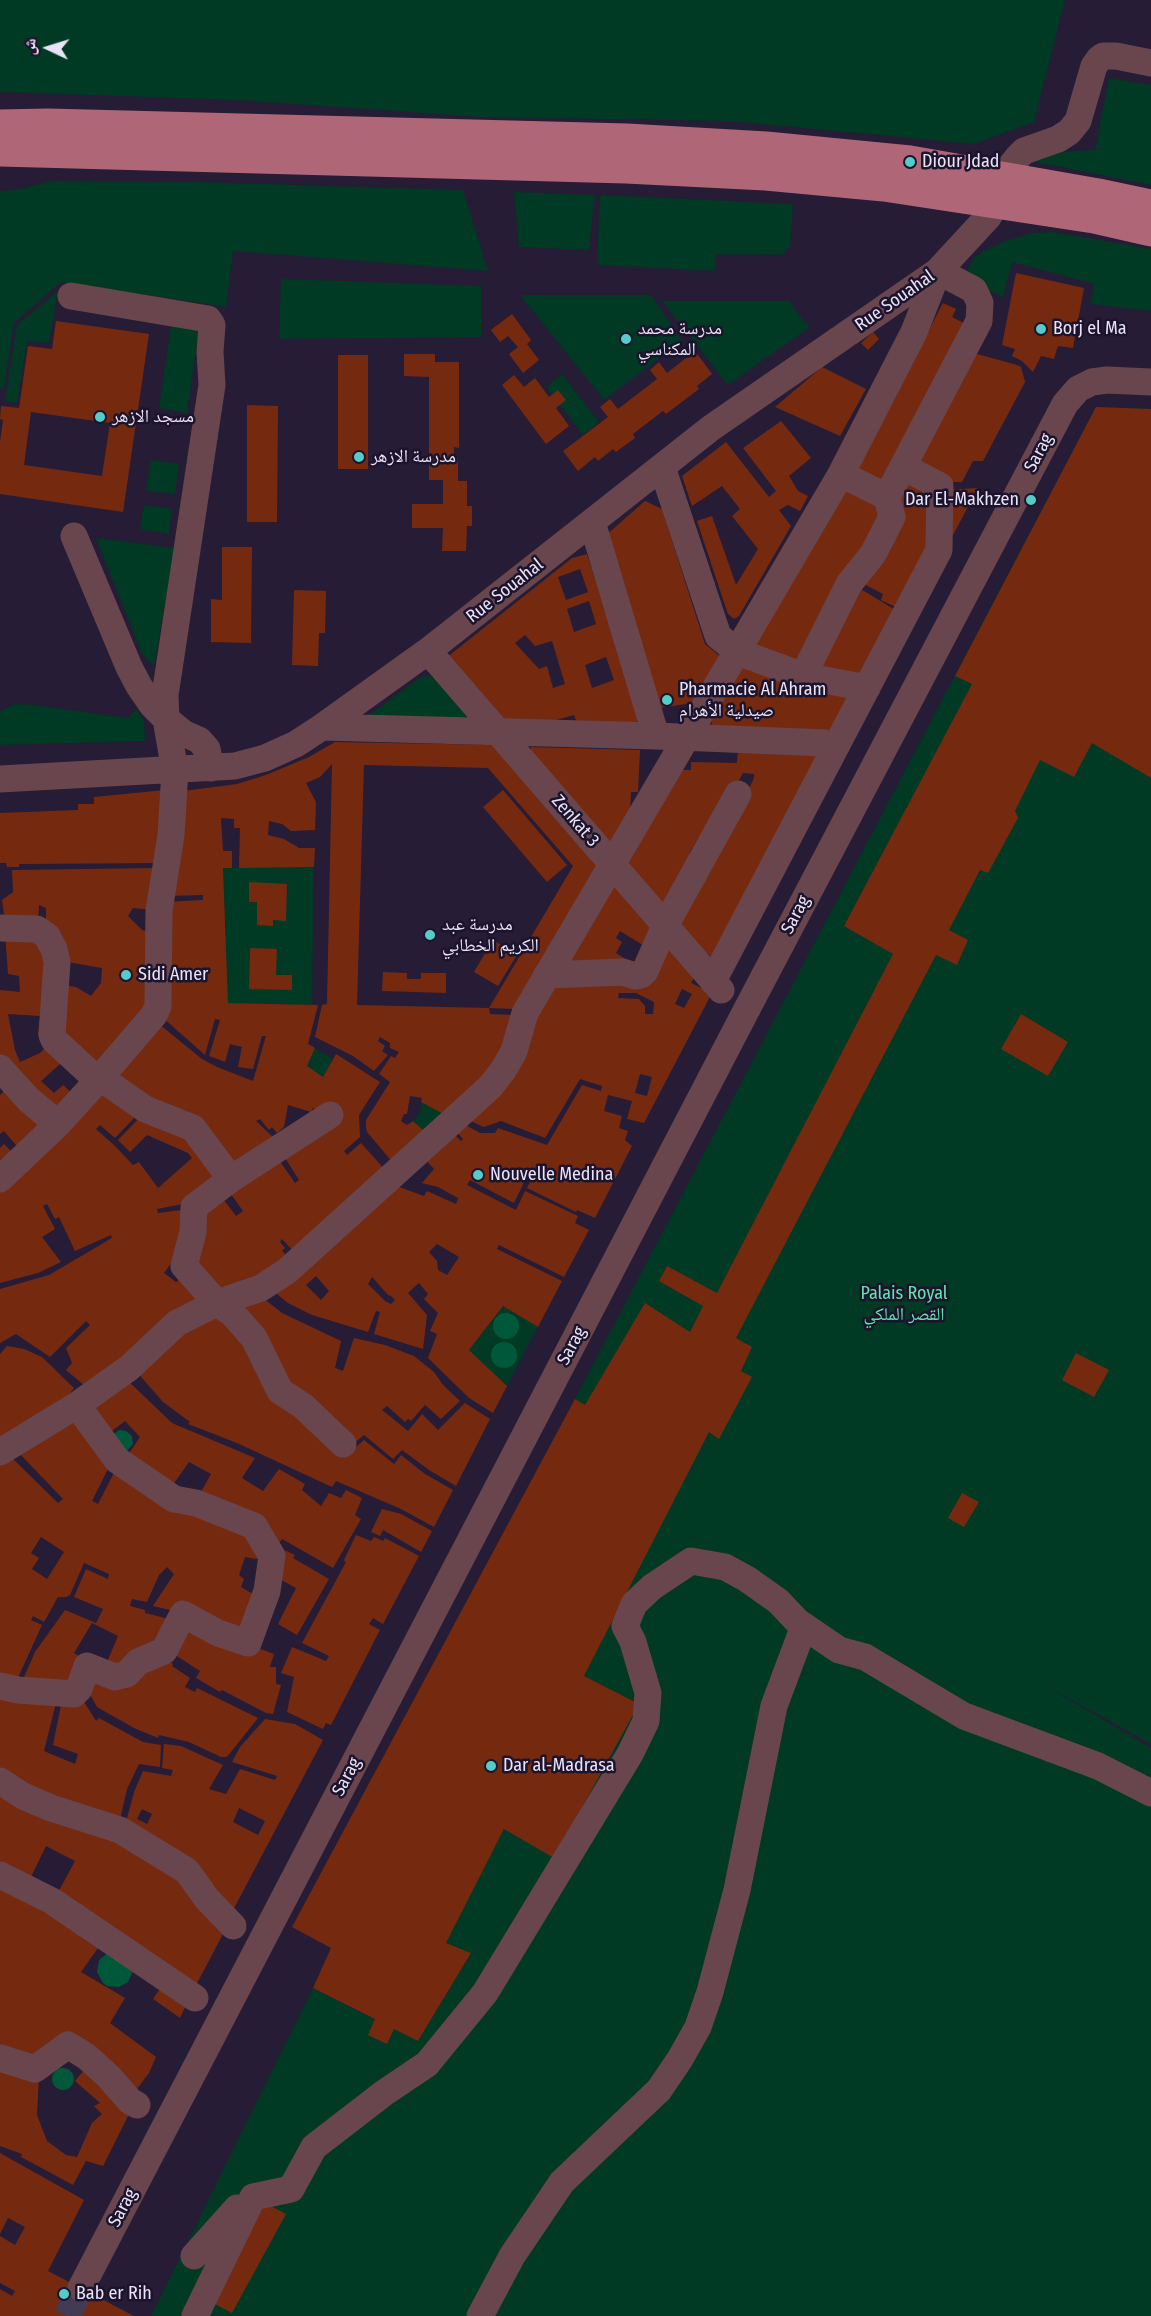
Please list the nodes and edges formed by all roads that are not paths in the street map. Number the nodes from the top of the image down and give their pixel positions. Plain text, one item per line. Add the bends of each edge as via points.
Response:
1 (1151, 63) edge
2 (0, 126) edge
3 (0, 150) edge
4 (999, 190) junction
5 (1151, 206) edge
6 (1151, 230) edge
7 (945, 263) junction
8 (71, 296) dead end
9 (1151, 382) edge
10 (662, 467) junction
11 (904, 467) junction
12 (842, 474) junction
13 (887, 497) junction
14 (592, 522) junction
15 (74, 536) dead end
16 (428, 651) junction
17 (738, 651) junction
18 (803, 676) junction
19 (867, 688) junction
20 (166, 719) junction
21 (322, 727) junction
22 (499, 733) junction
23 (656, 736) junction
24 (687, 737) junction
25 (835, 748) junction
26 (211, 768) junction
27 (176, 771) junction
28 (0, 779) edge
29 (738, 794) dead end
30 (612, 863) junction
31 (665, 926) junction
32 (0, 928) edge
33 (547, 975) junction
34 (0, 1068) edge
35 (99, 1079) junction
36 (330, 1115) dead end
37 (58, 1124) junction
38 (0, 1179) edge
39 (231, 1179) junction
40 (217, 1303) junction
41 (77, 1405) junction
42 (343, 1444) dead end
43 (0, 1452) edge
44 (804, 1626) junction
45 (0, 1686) edge
46 (0, 1781) edge
47 (1151, 1793) edge
48 (0, 1875) edge
49 (233, 1926) dead end
50 (195, 1998) dead end
51 (0, 2058) edge
52 (137, 2105) dead end
53 (253, 2197) junction
54 (194, 2256) dead end
55 (81, 2288) tunnel mouth
56 (195, 2316) edge
57 (480, 2316) edge

1 - 4 street via 1116,56 1099,59 1078,121 1058,139 1024,151
2 - 4 main road via 627,140 766,148 910,162
3 - 4 main road via 626,167
4 - 5 main road via 1098,195
4 - 6 main road
4 - 7 street via 988,217
7 - 10 street, Rue Souahal
7 - 11 street via 974,290 980,303 979,321
7 - 12 street
8 - 20 street via 206,318 212,325 212,385 165,695
9 - 55 street, Sarag via 1092,382 1078,389 1065,404
10 - 14 street, Rue Souahal
10 - 17 street via 718,636
11 - 13 street
11 - 19 street via 940,486 939,550
12 - 13 street
12 - 17 street
13 - 18 street via 892,517 873,554 849,584
14 - 16 street, Rue Souahal
14 - 23 street
15 - 20 street via 129,666 152,705
16 - 21 street, Rue Souahal
16 - 22 street, Zenkat 3
17 - 18 street
17 - 24 street
18 - 19 street
19 - 25 street
20 - 26 street via 199,740 207,749
20 - 27 street
21 - 22 street
21 - 26 street, Rue Souahal via 266,759
22 - 23 street
22 - 30 street, Zenkat 3
23 - 24 street
24 - 25 street via 825,743
24 - 30 street
25 - 31 street, Zenkat 3 via 717,986
26 - 27 street, Rue Souahal
27 - 28 street, Rue Souahal
27 - 35 street via 159,911 158,1006
29 - 31 street
30 - 31 street, Zenkat 3
30 - 33 street
31 - 33 street via 641,975
32 - 35 street via 37,929 47,936 57,962 52,1035
33 - 40 street via 525,1013 514,1051 490,1087 287,1271 261,1288
34 - 37 street
35 - 37 street
35 - 39 street via 145,1109 194,1128
36 - 39 street
37 - 38 street
39 - 40 street via 194,1207 194,1232 184,1266
40 - 41 street via 177,1323 129,1368
40 - 42 street via 232,1313 254,1338 280,1391 303,1406
41 - 43 street
41 - 45 street via 117,1460 174,1499 196,1503 254,1526 272,1556 267,1591 248,1643 218,1633 183,1614 164,1651 138,1662 127,1674 115,1677 87,1666 74,1694
44 - 47 street via 838,1650 865,1658 964,1716 1098,1766
44 - 53 street via 747,1579 725,1567 691,1561 652,1587 634,1605 625,1626 648,1693 646,1721 630,1754 485,1993 427,2064 314,2147 291,2189
44 - 57 street via 774,1706 737,1890 698,2027 659,2090 562,2182 512,2256
46 - 49 street via 51,1808 120,1830 187,1871
48 - 50 street via 52,1901
51 - 52 street via 35,2070 68,2045 87,2057
53 - 54 street via 240,2205
53 - 56 street

